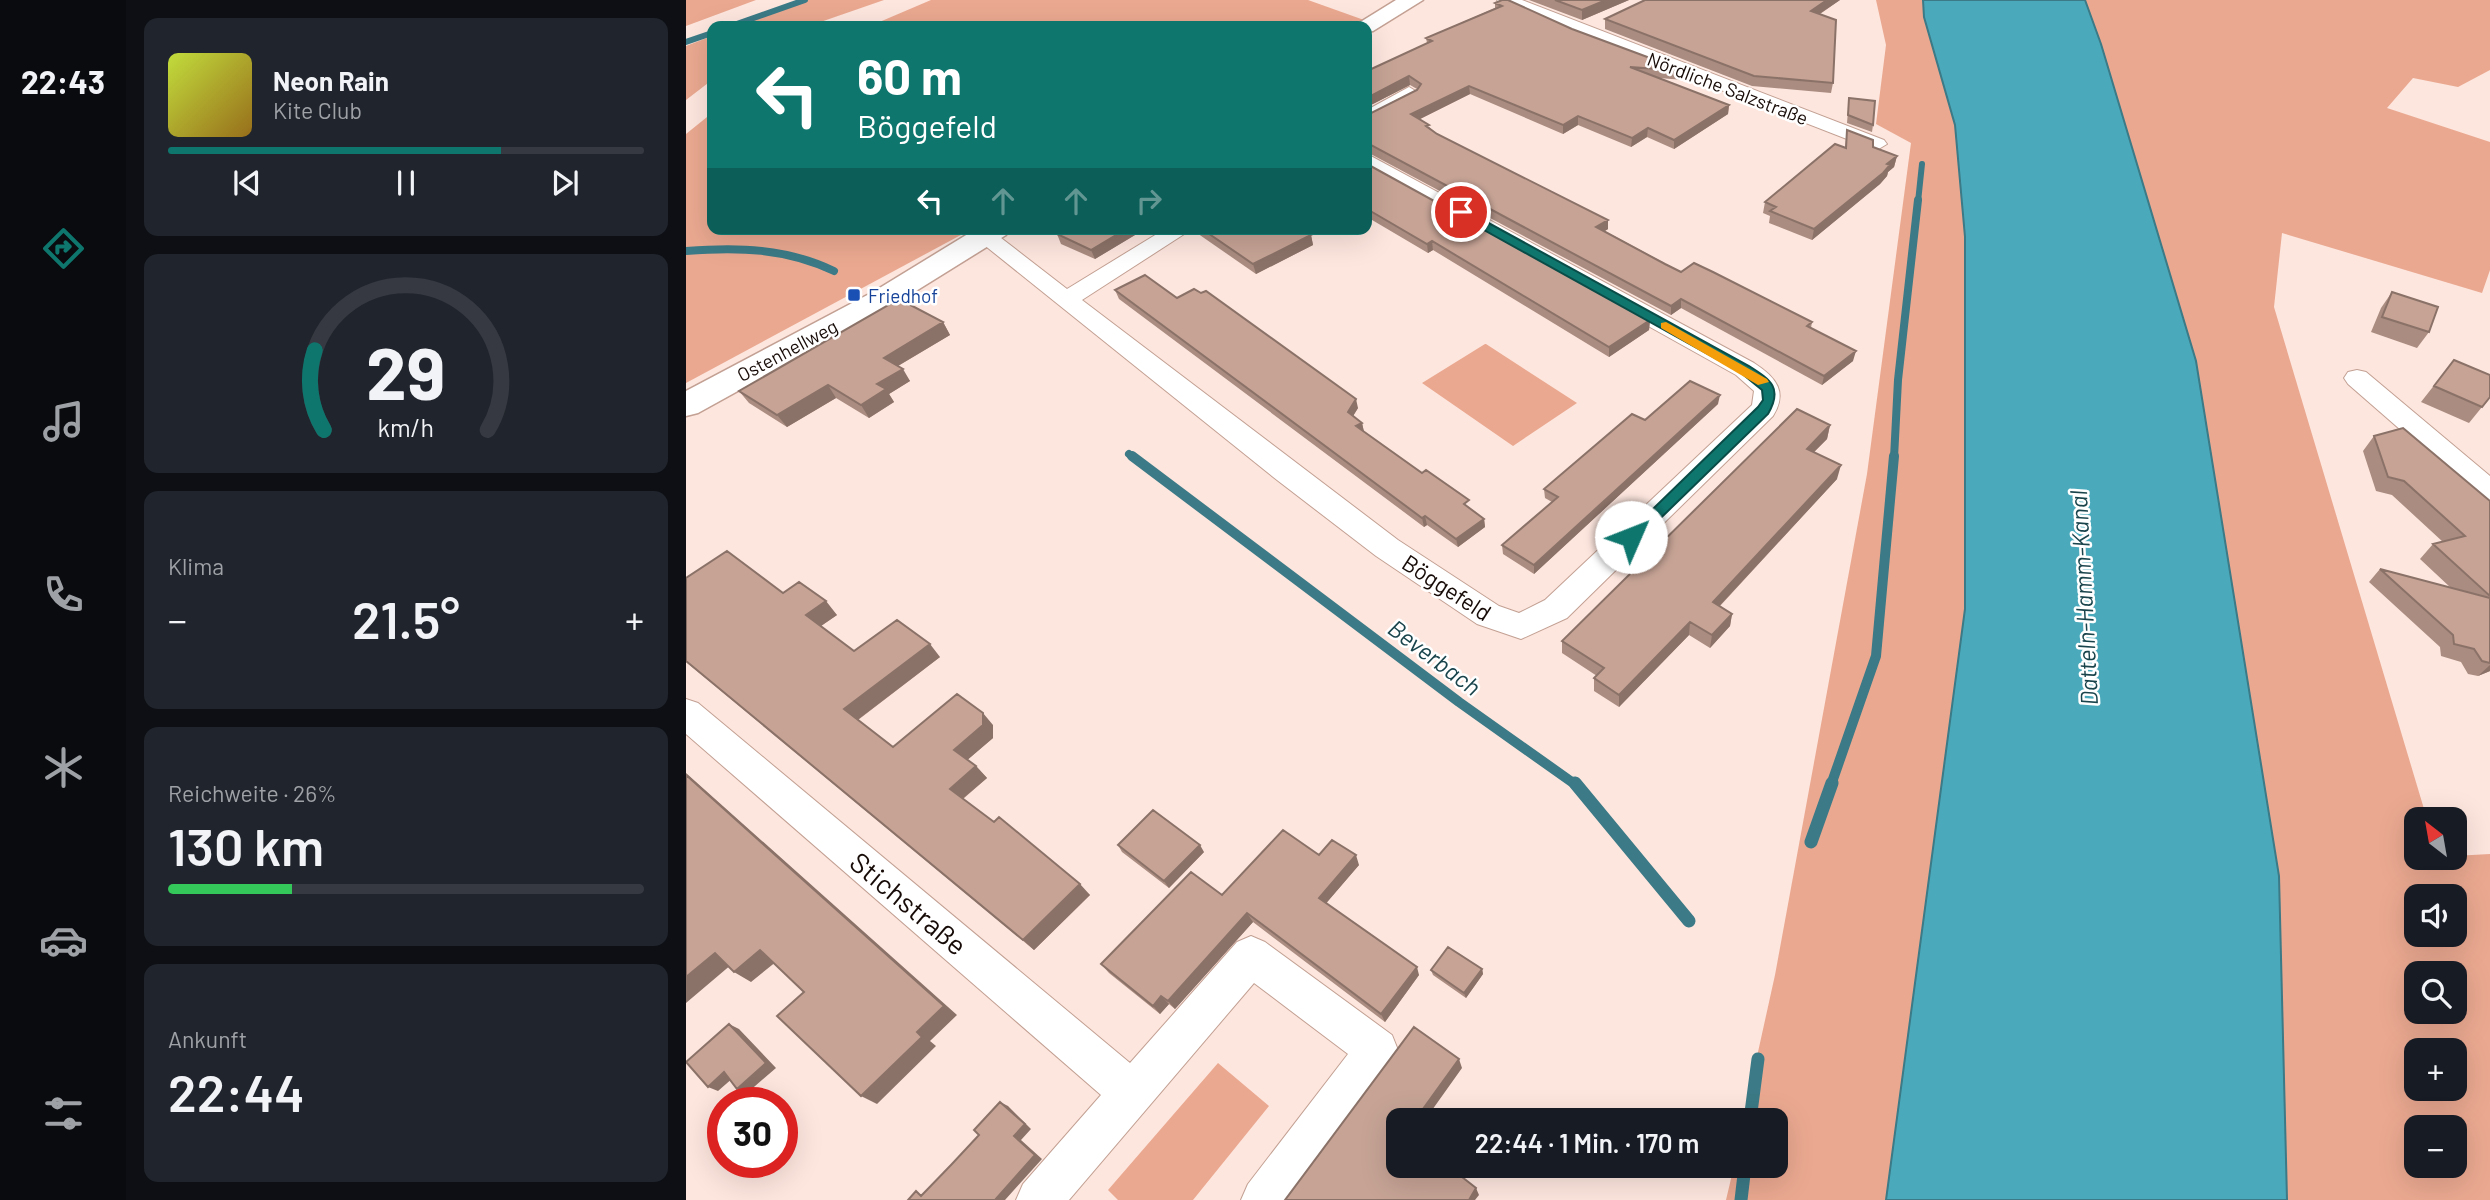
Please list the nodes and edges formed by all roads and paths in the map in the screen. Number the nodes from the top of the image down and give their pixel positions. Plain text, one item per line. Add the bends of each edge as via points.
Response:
1 (1412, 0) edge
2 (1506, 0) edge
3 (1600, 21) dead end
4 (1372, 22) edge
5 (1579, 30) junction
6 (1409, 93) edge
7 (1372, 114) edge
8 (1877, 144) dead end
9 (1372, 163) edge
10 (987, 235) edge
11 (992, 235) edge
12 (1171, 235) edge
13 (1067, 299) junction
14 (2357, 378) dead end
15 (686, 405) edge
16 (2490, 492) edge
17 (686, 713) edge
18 (1132, 1093) junction
19 (1039, 1200) edge
20 (1264, 1200) edge

1 - 4 main road
2 - 5 street, Nördliche Salzstraße
3 - 5 street
5 - 8 street, Nördliche Salzstraße
6 - 7 street
9 - 13 street, Böggefeld via 1745,369 1769,390 1763,410 1556,610 1537,621 1521,626 1488,615 1387,548
10 - 15 main road, Ostenhellweg via 884,298
11 - 13 street, Böggefeld
12 - 13 street
14 - 16 street
17 - 18 street, Stichstraße
18 - 19 street
18 - 20 street via 1251,956 1377,1049

